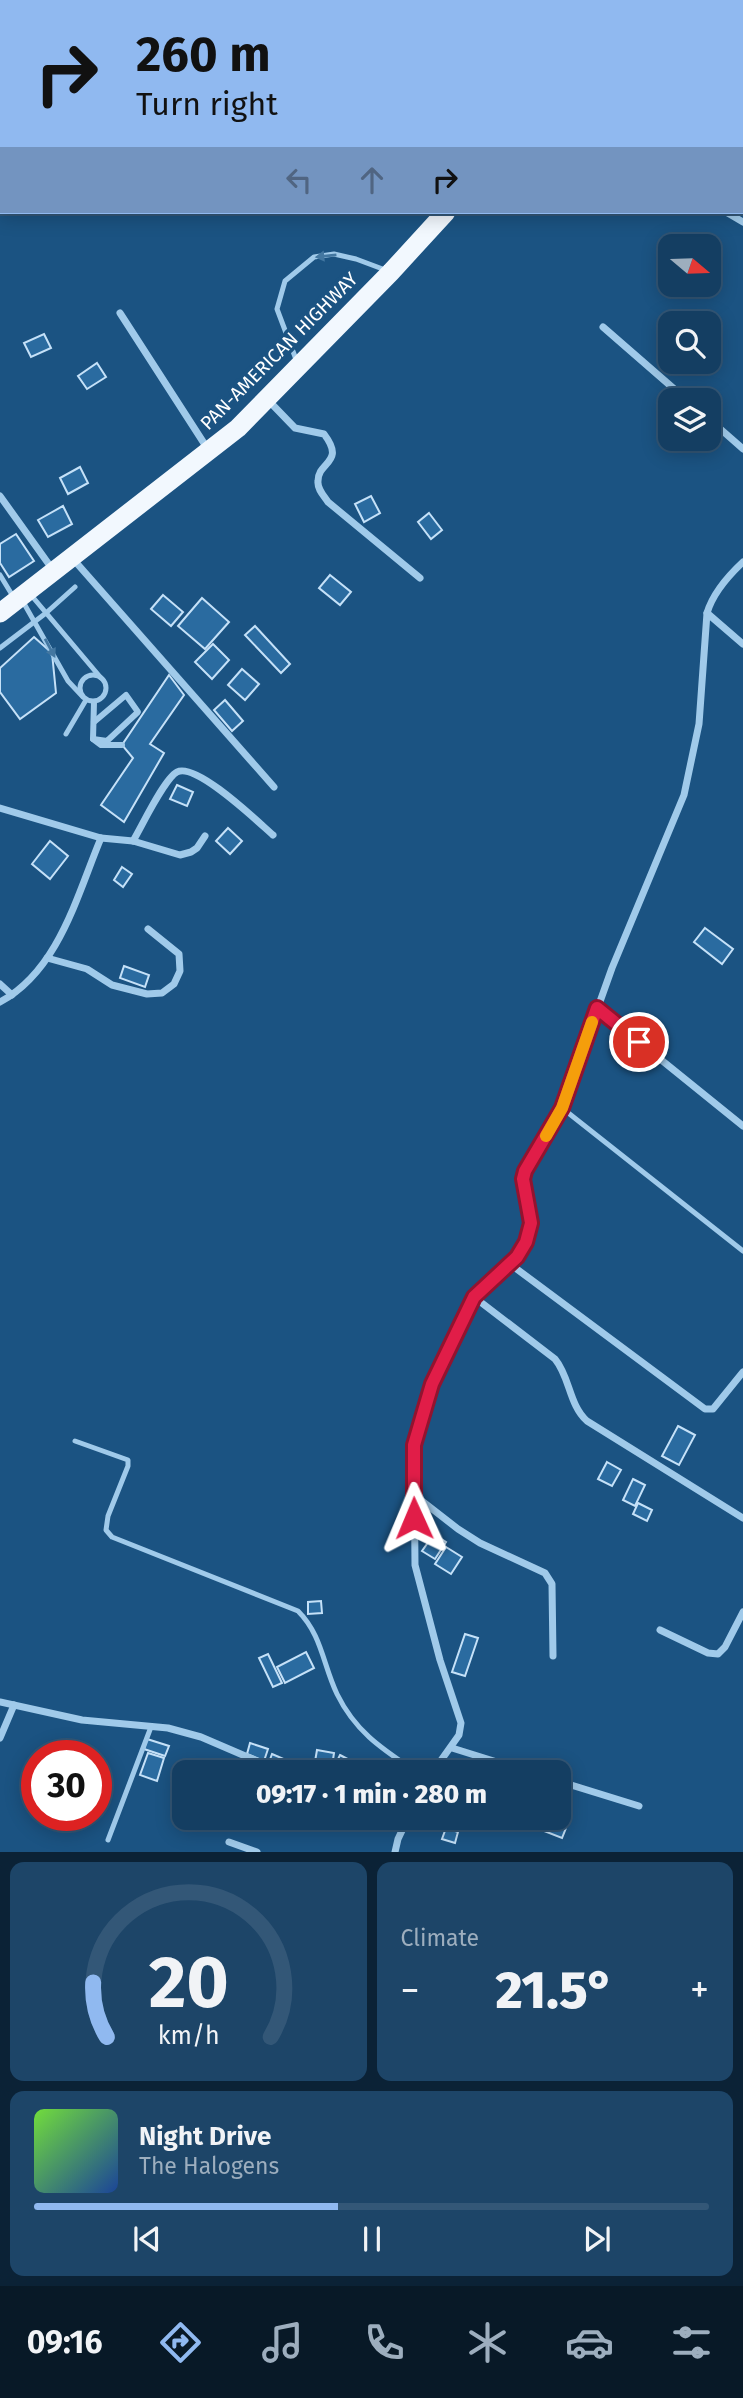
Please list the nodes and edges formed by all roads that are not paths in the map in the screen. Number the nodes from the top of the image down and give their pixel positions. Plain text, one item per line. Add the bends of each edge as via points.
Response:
1 (444, 214) edge
2 (391, 272) junction
3 (120, 313) dead end
4 (603, 327) dead end
5 (298, 366) junction
6 (673, 388) edge
7 (267, 399) junction
8 (721, 430) edge
9 (743, 449) edge
10 (209, 451) junction
11 (0, 496) edge
12 (72, 558) junction
13 (743, 562) edge
14 (54, 571) junction
15 (0, 575) edge
16 (420, 578) dead end
17 (75, 587) dead end
18 (16, 601) edge
19 (46, 613) junction
20 (707, 613) junction
21 (34, 622) junction
22 (743, 644) edge
23 (0, 648) edge
24 (100, 678) junction
25 (84, 698) junction
26 (94, 702) junction
27 (94, 722) junction
28 (66, 734) dead end
29 (93, 739) junction
30 (122, 745) dead end
31 (274, 787) dead end
32 (0, 807) edge
33 (273, 835) dead end
34 (205, 836) dead end
35 (101, 838) junction
36 (133, 841) junction
37 (148, 929) dead end
38 (47, 958) junction
39 (0, 984) edge
40 (12, 995) junction
41 (0, 1002) edge
42 (597, 1008) junction
43 (562, 1108) junction
44 (743, 1126) edge
45 (743, 1251) edge
46 (510, 1264) junction
47 (474, 1297) junction
48 (743, 1372) edge
49 (75, 1441) dead end
50 (413, 1494) junction
51 (743, 1518) edge
52 (743, 1612) edge
53 (660, 1630) dead end
54 (553, 1656) dead end
55 (0, 1702) edge
56 (13, 1704) junction
57 (150, 1727) junction
58 (0, 1738) edge
59 (452, 1748) junction
60 (255, 1760) edge
61 (398, 1760) edge
62 (442, 1760) edge
63 (490, 1760) edge
64 (571, 1785) edge
65 (639, 1806) dead end
66 (404, 1830) edge
67 (108, 1840) dead end
68 (229, 1842) dead end
69 (257, 1852) edge
70 (395, 1852) edge

1 - 2 highway, PAN-AMERICAN HIGHWAY
2 - 5 highway, PAN-AMERICAN HIGHWAY
2 -> 5 lane via 334,254 314,257 285,281 276,309
3 - 10 street
4 - 6 street
5 - 7 highway, PAN-AMERICAN HIGHWAY
7 - 10 highway, PAN-AMERICAN HIGHWAY
7 - 16 street via 295,428 324,434 333,450 317,481 319,489 328,502
8 - 9 street
10 - 12 highway, PAN-AMERICAN HIGHWAY
11 - 14 street
12 - 14 highway, PAN-AMERICAN HIGHWAY
12 - 31 street
13 - 20 street via 728,576
14 - 18 highway, PAN-AMERICAN HIGHWAY
15 - 18 lane
17 - 19 lane
18 - 19 lane
18 - 21 lane
19 - 21 lane
19 - 24 lane
20 - 22 street
20 - 42 street via 699,724 684,795
21 - 23 lane
21 -> 25 lane via 68,681
24 - 25 lane via 85,678 79,689
24 - 26 lane via 104,694
25 - 26 lane
25 - 28 lane
26 - 27 street
27 - 29 street
27 - 29 street via 126,695 138,712 107,741
29 - 30 street via 101,745
32 - 35 street
33 - 36 street via 195,772 184,770 174,773 165,785
34 - 36 street via 197,848 180,855
35 - 36 street
35 - 38 street
37 - 38 street via 178,954 180,971 174,984 162,993 146,995 112,985 87,969
38 - 40 street
39 - 40 street
40 - 41 street
42 - 43 street
42 - 44 street
43 - 45 lane
43 - 46 street via 525,1171 531,1223 526,1242
46 - 47 street
46 - 48 street via 705,1409 713,1409
47 - 50 street via 432,1384 414,1445
47 - 51 street via 555,1359 587,1421
49 - 61 lane via 128,1460 108,1516 106,1530 112,1537 298,1611 314,1631 352,1719 373,1743
50 - 54 street via 480,1544 545,1573 552,1584
50 - 59 street via 415,1565 461,1723
52 - 53 street via 718,1654
55 - 56 street
56 - 57 street via 82,1720
56 - 58 street
57 - 60 street via 201,1737
57 - 67 lane
59 - 62 street
59 - 63 street
64 - 65 street
66 - 70 street
68 - 69 street

